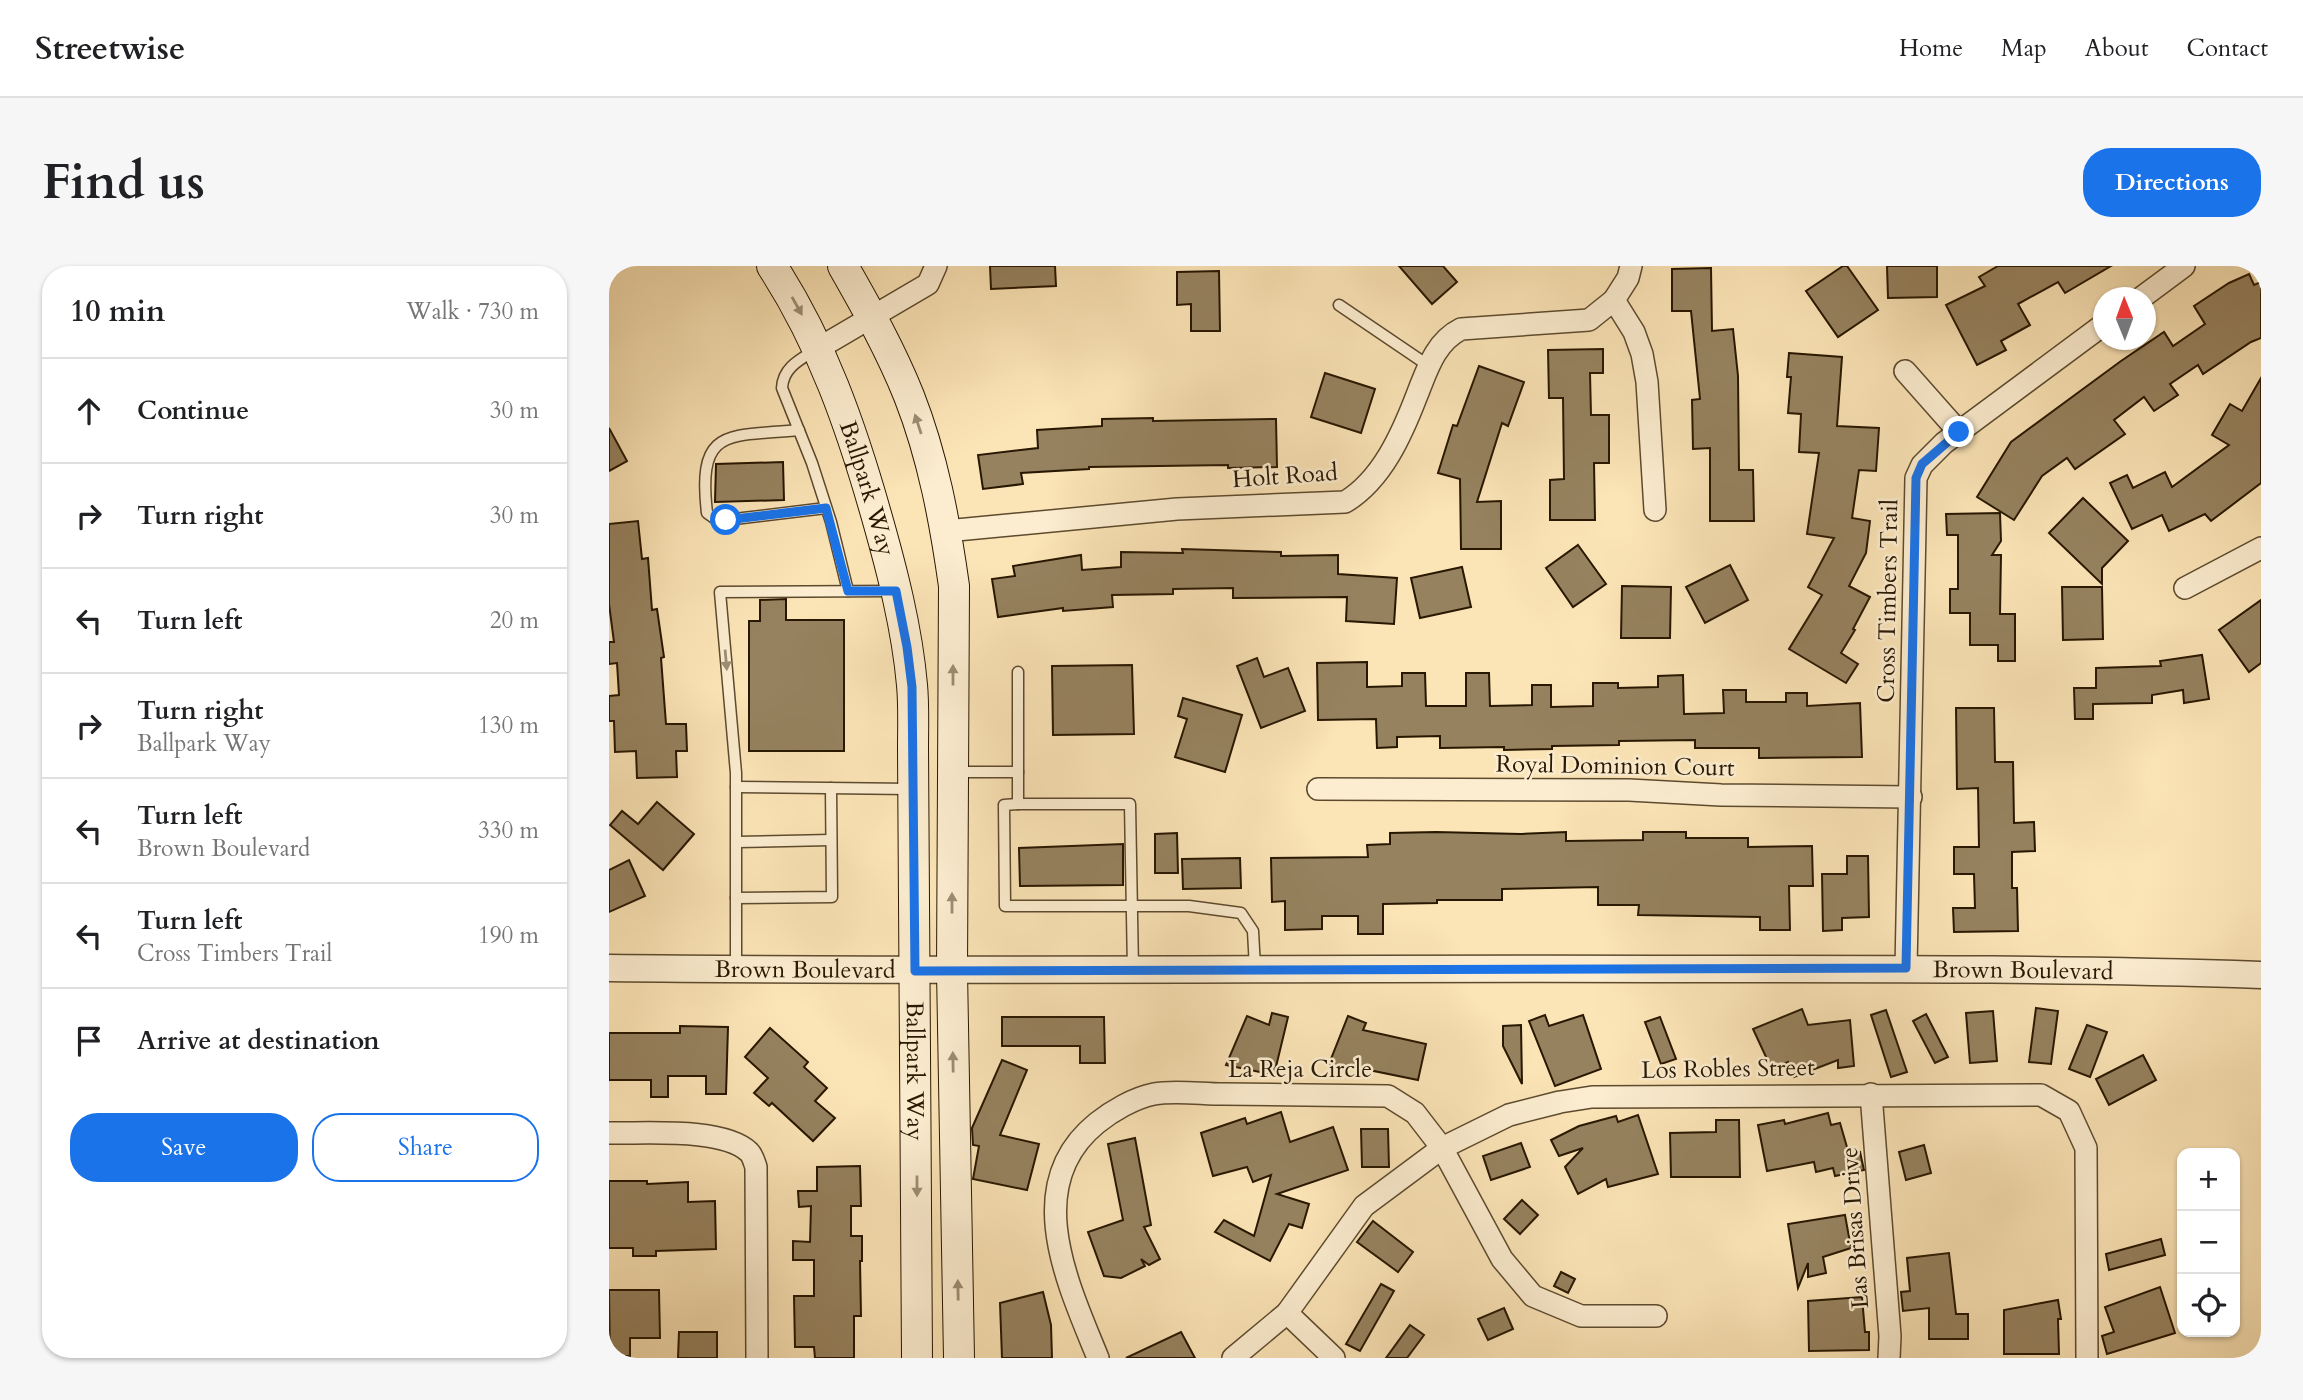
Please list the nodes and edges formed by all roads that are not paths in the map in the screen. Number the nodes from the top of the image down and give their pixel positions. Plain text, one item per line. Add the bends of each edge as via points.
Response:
1 (772, 266) edge
2 (843, 266) edge
3 (936, 266) edge
4 (1631, 266) edge
5 (2184, 266) edge
6 (2156, 287) edge
7 (1613, 300) junction
8 (1339, 304) dead end
9 (872, 317) junction
10 (2093, 332) edge
11 (819, 348) junction
12 (1429, 366) junction
13 (1905, 371) dead end
14 (799, 430) junction
15 (1959, 432) junction
16 (826, 508) junction
17 (1655, 510) dead end
18 (946, 531) junction
19 (2261, 548) edge
20 (2186, 588) dead end
21 (848, 591) junction
22 (896, 591) junction
23 (1018, 672) dead end
24 (953, 772) junction
25 (1017, 772) junction
26 (736, 787) junction
27 (831, 788) junction
28 (914, 789) junction
29 (1318, 789) dead end
30 (1911, 797) junction
31 (1017, 804) junction
32 (831, 840) junction
33 (737, 842) junction
34 (736, 898) junction
35 (1132, 905) junction
36 (609, 968) edge
37 (1906, 968) junction
38 (736, 969) junction
39 (1133, 970) junction
40 (1256, 970) junction
41 (915, 971) junction
42 (952, 971) junction
43 (2261, 975) edge
44 (1871, 1094) junction
45 (609, 1133) edge
46 (1442, 1148) junction
47 (1287, 1313) junction
48 (1656, 1316) dead end
49 (757, 1358) edge
50 (917, 1358) edge
51 (959, 1358) edge
52 (1098, 1358) edge
53 (1233, 1358) edge
54 (1333, 1358) edge
55 (1889, 1358) edge
56 (2087, 1358) edge

1 -> 11 main road, Ballpark Way
2 - 9 main road, Ballpark Way
3 - 9 street via 928,284
4 - 7 street, Holt Road
5 - 6 street
7 - 12 street, Holt Road via 1589,320 1461,330 1442,343
7 - 17 street via 1642,354
8 - 12 lane
9 - 11 street
18 -> 9 main road, Ballpark Way via 909,397
10 - 15 street, Cross Timbers Trail
11 - 14 lane via 788,369 783,379
11 - 22 main road, Ballpark Way via 860,457
12 - 18 street, Holt Road via 1373,479 1345,502 1177,509
13 - 15 street
14 - 16 lane
14 - 16 lane via 730,438 716,445 706,466 707,513 726,520
15 - 30 street, Cross Timbers Trail via 1922,464 1916,478
16 - 21 lane
24 -> 18 main road, Ballpark Way via 954,586
19 - 20 street
21 - 22 lane
21 -> 26 lane via 720,592
22 - 28 main road, Ballpark Way via 912,687
23 - 25 lane
24 - 25 lane
42 -> 24 main road, Ballpark Way
25 - 31 lane
26 - 27 lane
26 - 33 lane
27 - 28 lane
27 - 32 lane
28 - 41 main road, Ballpark Way
29 - 30 street, Royal Dominion Court
30 - 37 street, Cross Timbers Trail
31 - 35 lane via 1130,804
31 - 35 lane via 1004,805 1005,906
32 - 33 lane
32 - 34 lane via 832,897
33 - 34 lane
34 - 38 lane
35 - 39 lane
35 - 40 lane via 1241,913 1253,931
36 - 38 street, Brown Boulevard
37 - 40 street, Brown Boulevard
37 - 43 street, Brown Boulevard
38 - 41 street, Brown Boulevard
39 - 40 street, Brown Boulevard
39 - 42 street, Brown Boulevard
41 - 42 street, Brown Boulevard
41 -> 50 main road, Ballpark Way
51 -> 42 main road, Ballpark Way
44 - 46 street, Los Robles Street via 1591,1097 1509,1115
44 - 55 street, Las Brisas Drive
44 - 56 street, Los Robles Street via 2041,1095 2069,1111 2086,1148
45 - 49 street via 718,1137 751,1156 756,1167
46 - 47 street, Los Robles Street via 1364,1206
46 - 48 street, La Reja Circle via 1502,1259 1533,1296 1581,1316
46 - 52 street, La Reja Circle via 1415,1113 1388,1096 1153,1094 1112,1111 1081,1136 1063,1166 1054,1208 1067,1283
47 - 53 street, Los Robles Street
47 - 54 street

